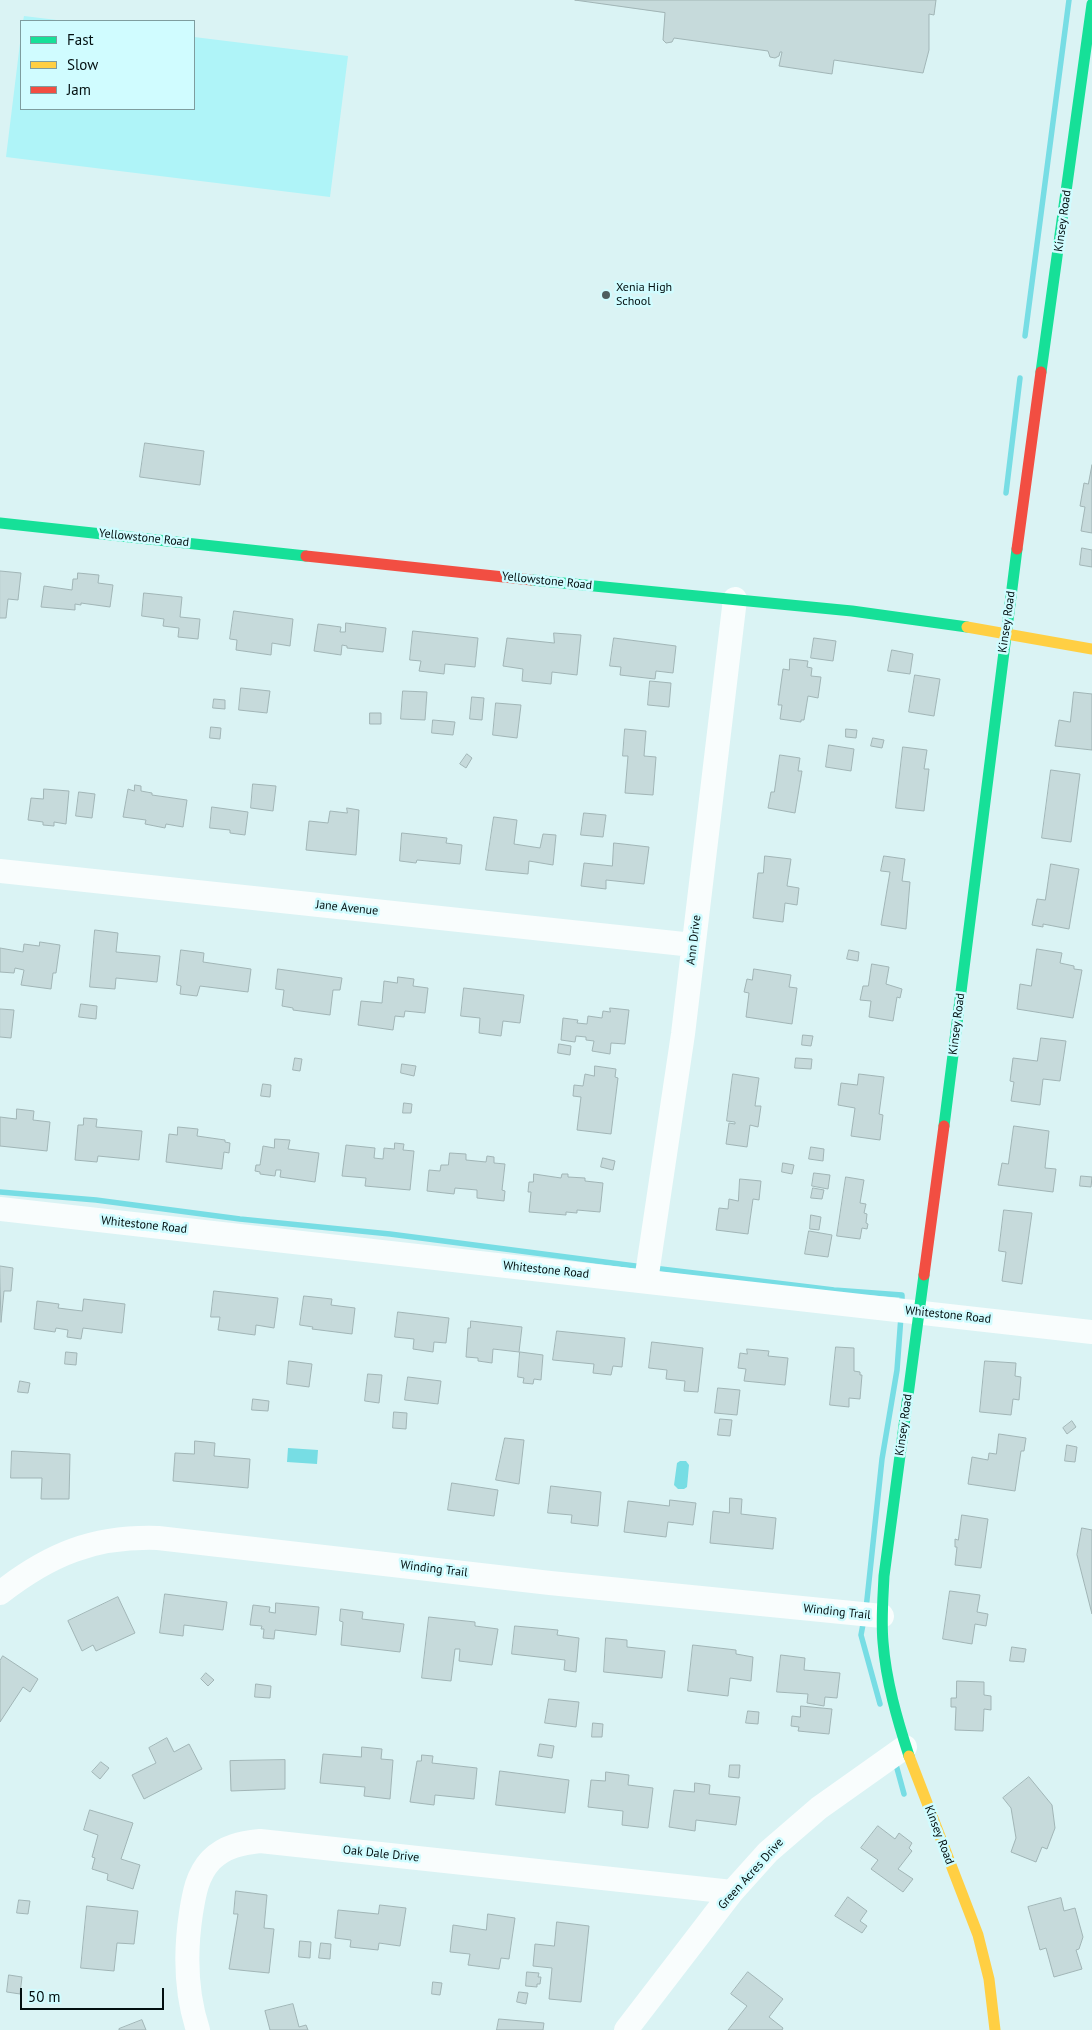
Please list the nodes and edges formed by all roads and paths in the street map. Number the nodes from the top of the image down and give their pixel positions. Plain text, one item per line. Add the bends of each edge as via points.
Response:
1 (1092, 4) edge
2 (0, 524) edge
3 (735, 599) junction
4 (1006, 633) junction
5 (1092, 649) edge
6 (0, 871) edge
7 (694, 946) junction
8 (0, 1209) edge
9 (646, 1280) junction
10 (920, 1312) junction
11 (1092, 1332) edge
12 (0, 1593) edge
13 (882, 1616) junction
14 (905, 1747) junction
15 (732, 1892) junction
16 (198, 2030) edge
17 (626, 2030) edge
18 (995, 2030) edge

1 - 4 street, Kinsey Road
2 - 3 street, Yellowstone Road
3 - 4 street, Yellowstone Road via 852,611
3 - 7 street, Ann Drive
4 - 5 street, Yellowstone Road
4 - 10 street, Kinsey Road
6 - 7 street, Jane Avenue
7 - 9 street, Ann Drive
8 - 9 street, Whitestone Road
9 - 10 street, Whitestone Road
10 - 11 street, Whitestone Road
10 - 13 street, Kinsey Road via 884,1576
12 - 13 street, Winding Trail via 68,1551 91,1543 134,1537
13 - 14 street, Kinsey Road via 886,1669
14 - 15 street, Green Acres Drive via 796,1826
14 - 18 street, Kinsey Road via 978,1935 989,1979
15 - 16 street, Oak Dale Drive via 260,1841 242,1842 211,1860 201,1874 194,1895 186,1968
15 - 17 street, Green Acres Drive

